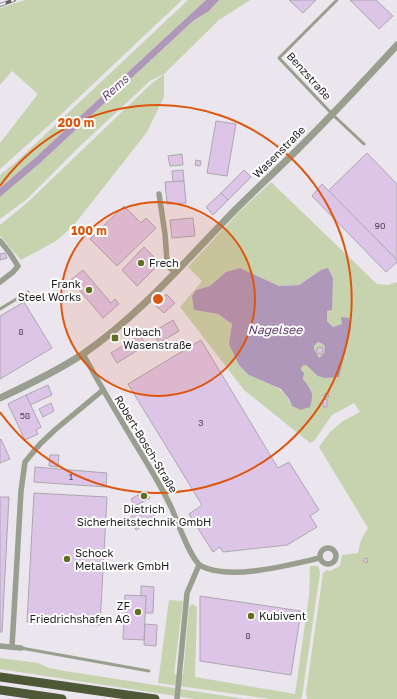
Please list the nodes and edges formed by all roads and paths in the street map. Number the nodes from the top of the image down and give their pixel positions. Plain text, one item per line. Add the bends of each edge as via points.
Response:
1 (337, 0) edge
2 (397, 45) edge
3 (332, 114) junction
4 (364, 144) dead end
5 (159, 194) dead end
6 (0, 241) edge
7 (175, 272) junction
8 (0, 282) edge
9 (28, 292) dead end
10 (0, 309) edge
11 (82, 354) junction
12 (103, 390) junction
13 (0, 398) edge
14 (320, 558) dead end
15 (199, 565) junction
16 (0, 646) edge
17 (12, 648) junction
18 (21, 648) joint
19 (149, 671) dead end
20 (0, 677) edge
21 (0, 690) edge
22 (62, 699) edge
23 (155, 699) edge
24 (177, 699) edge

1 - 3 lane, Benzstraße via 279,58
2 - 3 street, Wasenstraße
3 - 4 lane
3 - 7 street, Wasenstraße
5 - 7 street via 167,261
6 - 8 street via 18,266
7 - 11 street, Wasenstraße via 114,330
9 - 10 lane
11 - 12 street, Robert-Bosch-Straße
11 - 13 street, Wasenstraße
12 - 15 street, Robert-Bosch-Straße via 164,491 191,554
12 - 17 street via 56,429 25,462
14 - 15 street via 280,567 242,571 217,571
15 - 24 street via 188,593
16 - 17 street
17 - 18 street
18 - 19 lane
20 - 23 highway
21 - 22 highway

